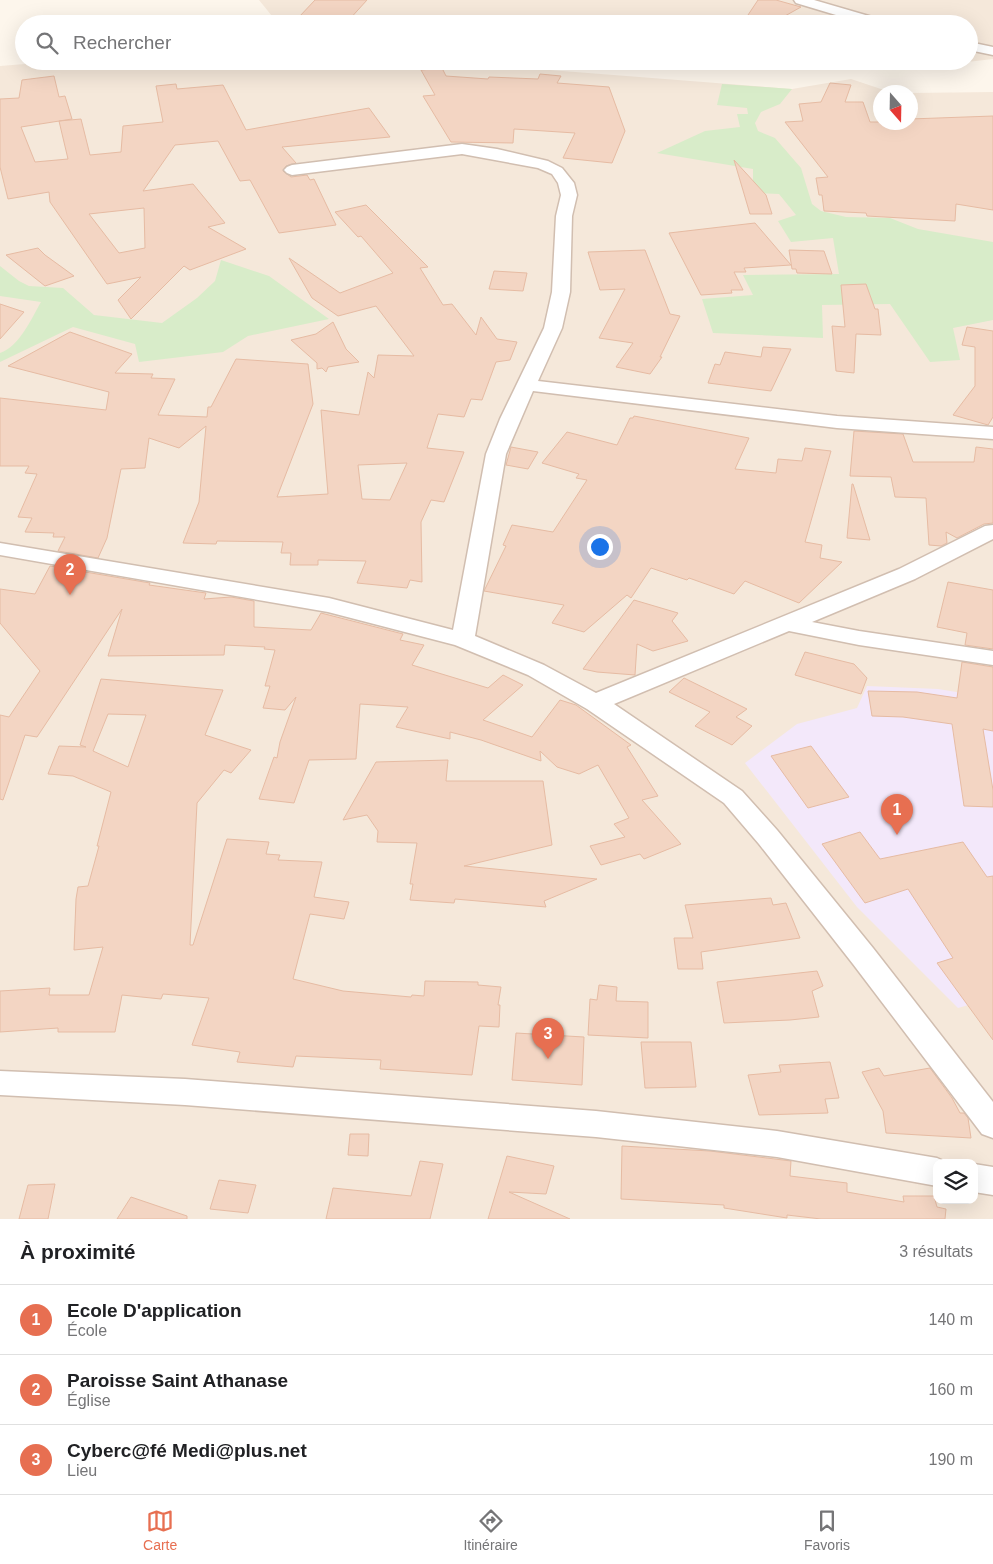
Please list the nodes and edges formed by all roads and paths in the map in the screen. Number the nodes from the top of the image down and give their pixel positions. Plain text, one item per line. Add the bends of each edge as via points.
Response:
1 (800, 0) edge
2 (851, 15) edge
3 (978, 48) edge
4 (993, 52) edge
5 (292, 170) dead end
6 (527, 385) junction
7 (993, 433) edge
8 (993, 531) edge
9 (0, 549) edge
10 (788, 624) junction
11 (463, 640) junction
12 (993, 658) edge
13 (596, 703) junction
14 (0, 1083) edge
15 (993, 1125) edge
16 (933, 1171) edge
17 (978, 1179) edge
18 (993, 1181) edge

1 - 2 street
3 - 4 street
5 - 6 street via 462,149 522,159 557,170 569,195 564,216 561,292 554,328
6 - 7 street via 837,422
6 - 11 street via 496,454
8 - 10 street via 907,574
9 - 11 street via 329,605
10 - 12 street
10 - 13 street
11 - 13 street via 536,670
13 - 15 street via 733,797 863,956
14 - 16 street via 185,1092 596,1124 777,1144
17 - 18 street

